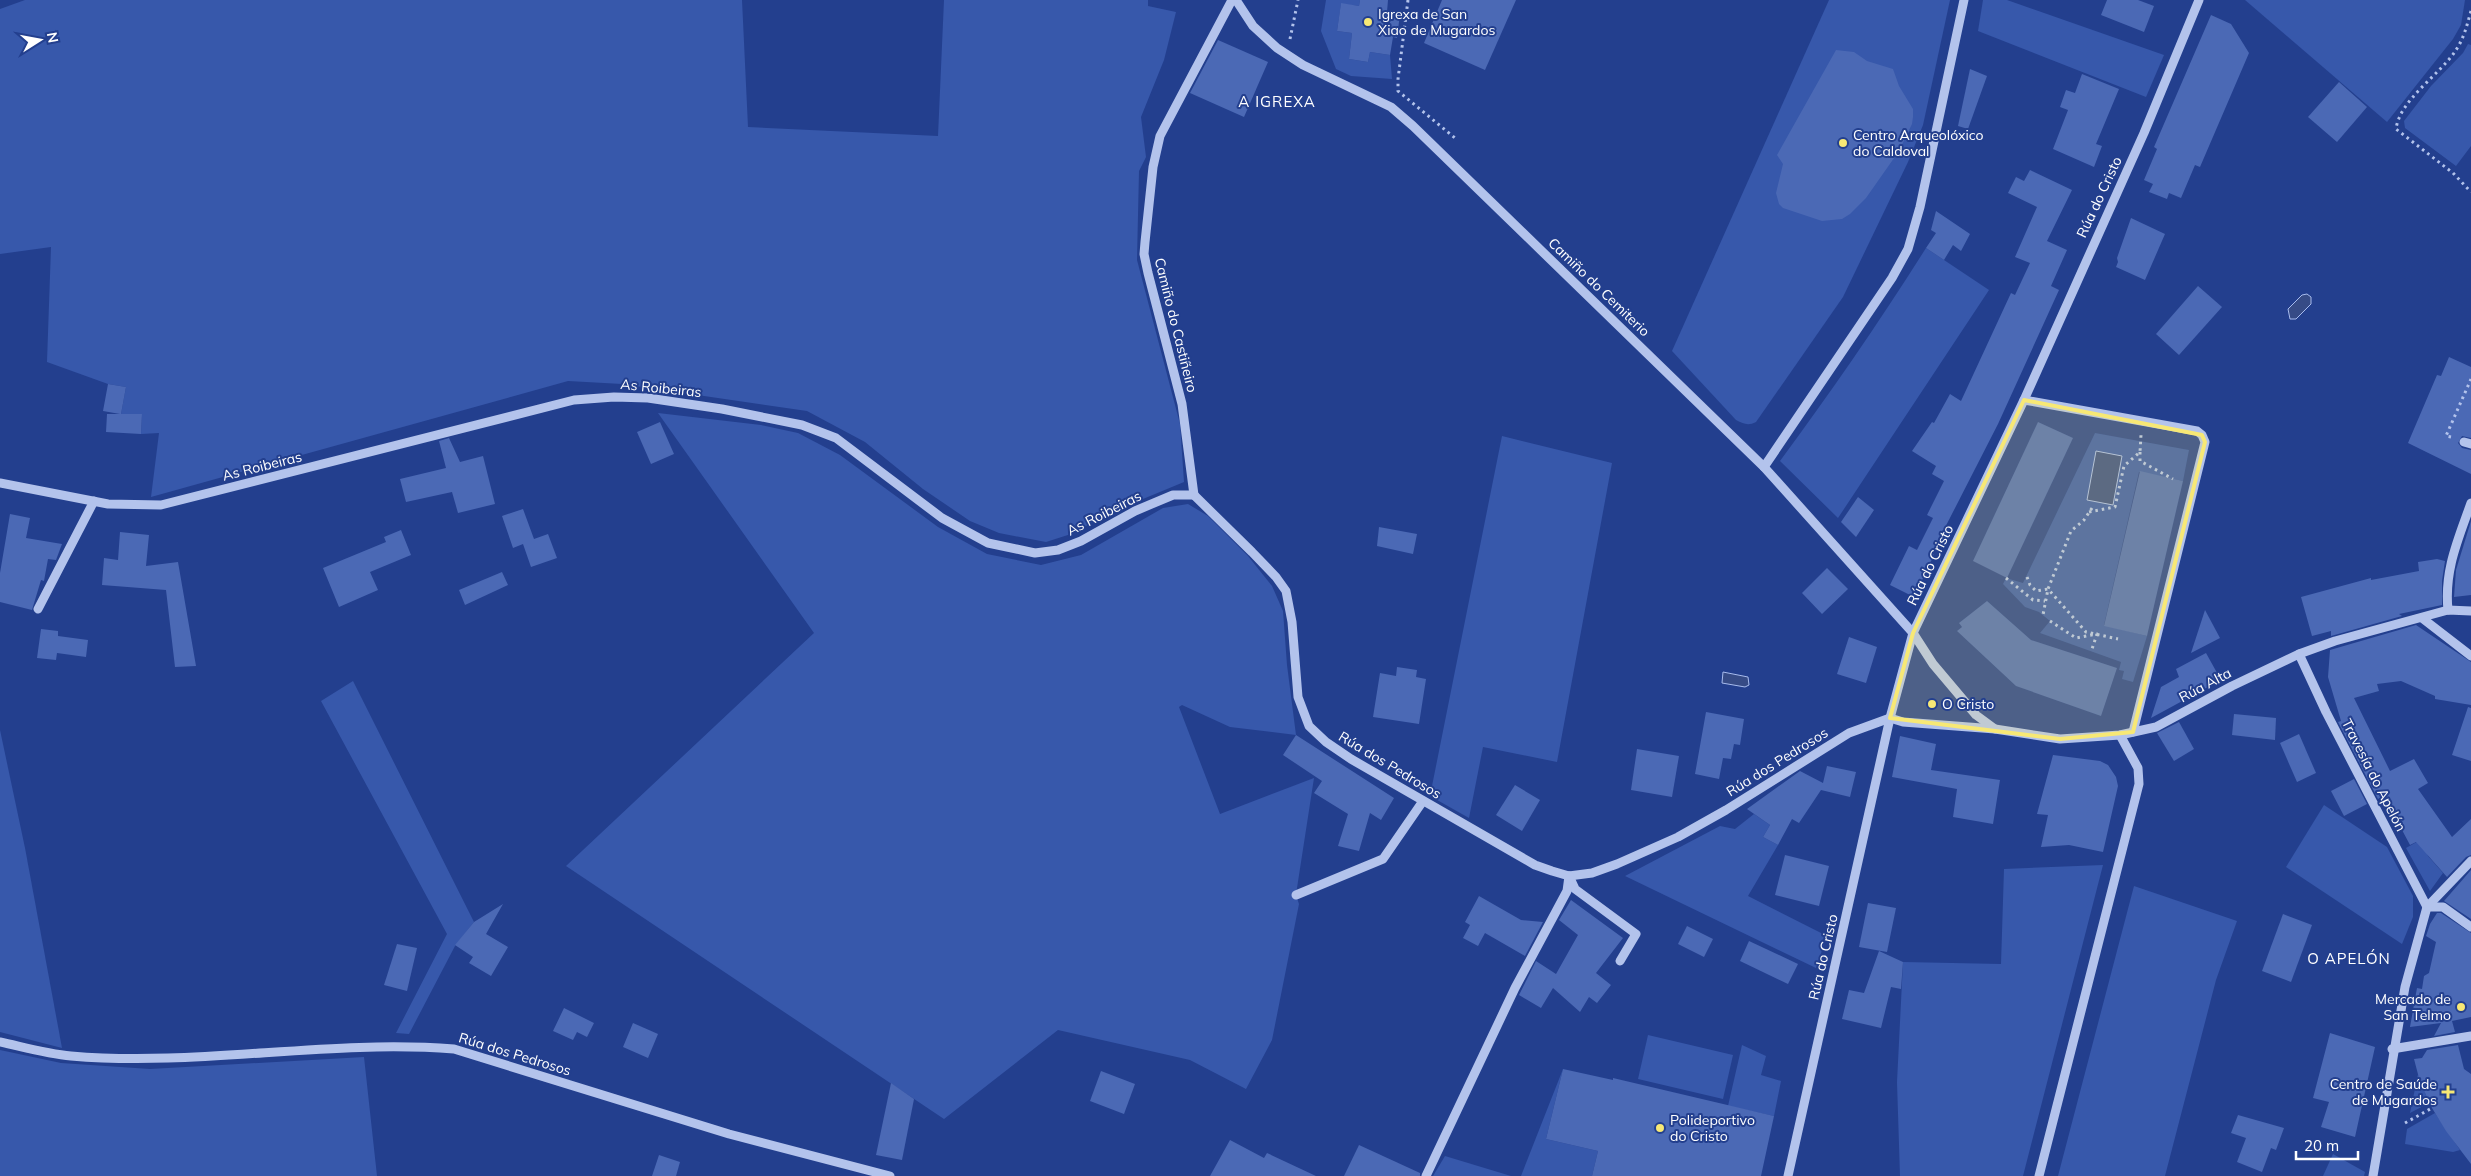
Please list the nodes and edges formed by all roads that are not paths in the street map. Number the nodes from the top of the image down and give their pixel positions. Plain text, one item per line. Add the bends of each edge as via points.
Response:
1 (1232, 0) edge
2 (1236, 0) edge
3 (1964, 0) edge
4 (2200, 0) edge
5 (2024, 400) junction
6 (1764, 467) junction
7 (0, 483) edge
8 (1194, 495) junction
9 (94, 501) junction
10 (2471, 503) edge
11 (38, 609) dead end
12 (2448, 610) junction
13 (2471, 611) edge
14 (2422, 618) junction
15 (1913, 633) junction
16 (2299, 654) junction
17 (2471, 656) edge
18 (1890, 718) junction
19 (1995, 729) junction
20 (2134, 732) junction
21 (2120, 734) junction
22 (1423, 801) junction
23 (2471, 861) edge
24 (1569, 876) junction
25 (1296, 895) dead end
26 (2427, 907) junction
27 (2471, 926) edge
28 (1620, 961) dead end
29 (2471, 1036) edge
30 (0, 1042) edge
31 (2392, 1049) junction
32 (890, 1176) edge
33 (1426, 1176) edge
34 (1788, 1176) edge
35 (2039, 1176) edge
36 (2373, 1176) edge

1 - 8 street, Camiño do Castiñeiro via 1160,136 1153,167 1144,254 1182,404
2 - 6 street, Camiño do Cemiterio via 1253,26 1277,48 1391,107 1413,126
3 - 6 street via 1908,250
4 - 5 street, Rúa do Cristo
5 - 15 street, Rúa do Cristo
5 - 20 street via 2197,431 2205,442
6 - 15 street, Camiño do Cemiterio
7 - 9 street, As Roibeiras
8 - 9 street, As Roibeiras via 1173,495 1135,511 1081,541 1036,554 988,543 942,518 836,438 802,425 722,409 648,398 614,397 574,400 161,504
8 - 22 street, Rúa dos Pedrosos via 1286,591 1298,696 1309,726 1326,742
9 - 11 street
10 - 12 street via 2450,562 2446,591
12 - 13 street, Rúa Alta
12 - 14 street, Rúa Alta
14 - 16 street, Rúa Alta via 2384,626
14 - 17 street
15 - 18 street, Rúa do Cristo
15 - 19 street, Rúa Alta via 1933,664 1976,715
16 - 20 street, Rúa Alta via 2156,727
16 - 26 street, Travesía do Apelón
18 - 19 street, Rúa Alta via 1903,722
18 - 24 street, Rúa dos Pedrosos via 1828,744 1678,837 1592,873
18 - 34 street, Rúa do Cristo
19 - 21 street, Rúa Alta via 2060,739
20 - 21 street, Rúa Alta
21 - 35 street via 2138,768 2139,784
22 - 24 street, Rúa dos Pedrosos via 1535,865
22 - 25 street via 1383,859
23 - 26 street
24 - 28 street via 1575,889 1636,934
24 - 33 street via 1567,891 1515,988
26 - 27 street via 2443,907
26 - 31 street
29 - 31 street
30 - 32 street, Rúa dos Pedrosos via 70,1056 144,1059 370,1046 454,1048 729,1134
31 - 36 street

